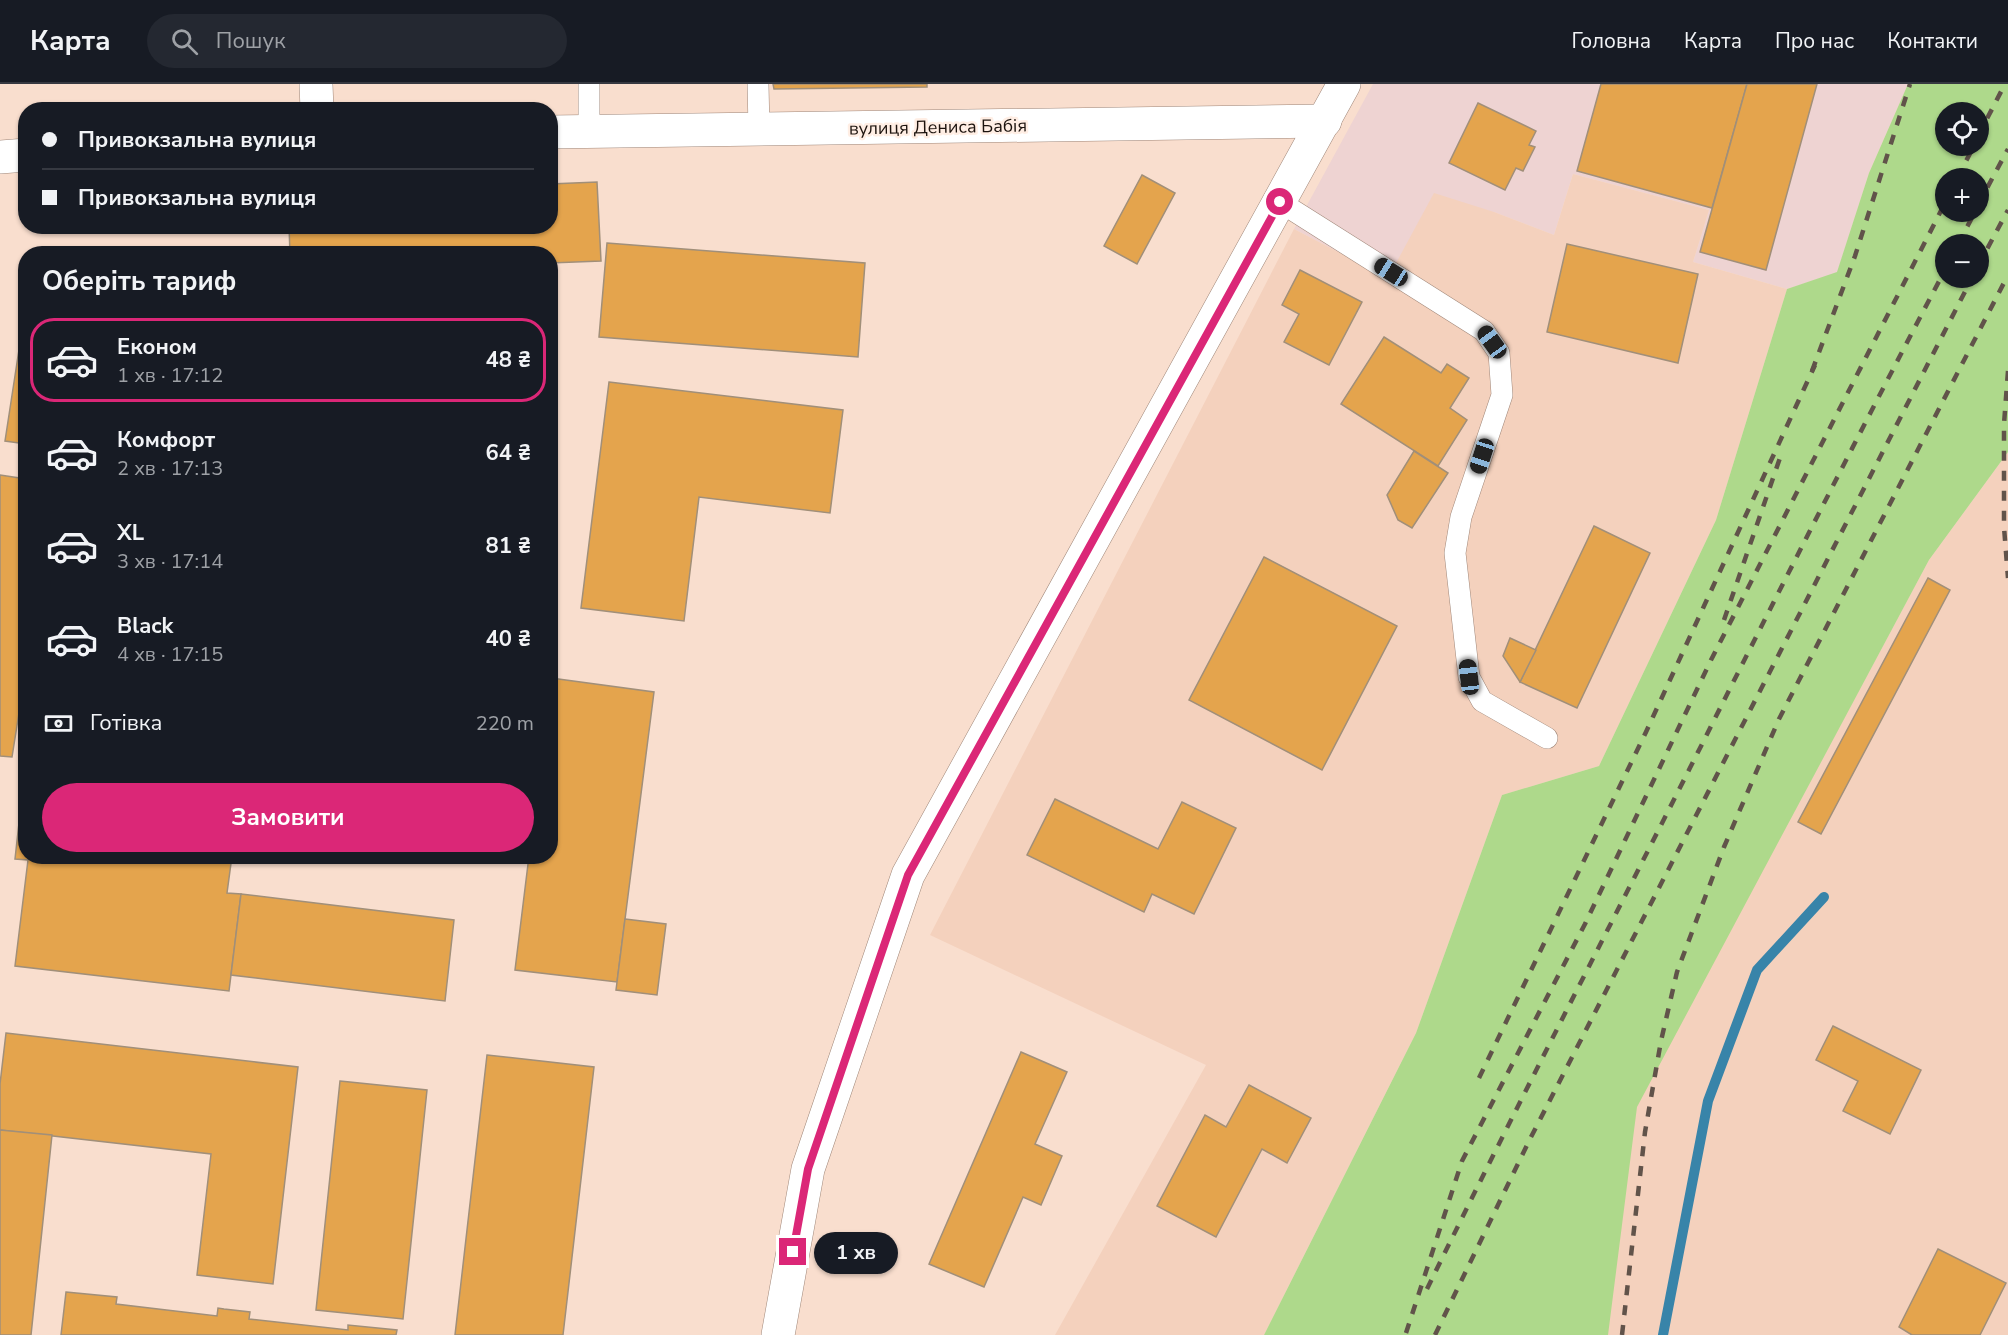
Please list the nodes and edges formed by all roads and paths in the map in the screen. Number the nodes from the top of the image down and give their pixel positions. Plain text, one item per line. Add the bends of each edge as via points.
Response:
1 (316, 84) edge
2 (589, 84) edge
3 (758, 84) edge
4 (1344, 84) edge
5 (317, 102) edge
6 (1325, 121) junction
7 (759, 129) junction
8 (558, 132) edge
9 (589, 132) junction
10 (18, 156) edge
11 (0, 157) edge
12 (1280, 202) junction
13 (1547, 738) dead end
14 (778, 1335) edge

1 - 5 main road
2 - 9 lane
3 - 7 lane
4 - 6 main road
6 - 7 main road, вулиця Дениса Бабія
6 - 12 main road
7 - 9 main road, вулиця Дениса Бабія
8 - 9 main road, вулиця Дениса Бабія
10 - 11 main road
12 - 13 lane via 1484,331 1500,353 1502,395 1461,517 1455,553 1469,677 1482,701
12 - 14 main road via 908,875 808,1169

